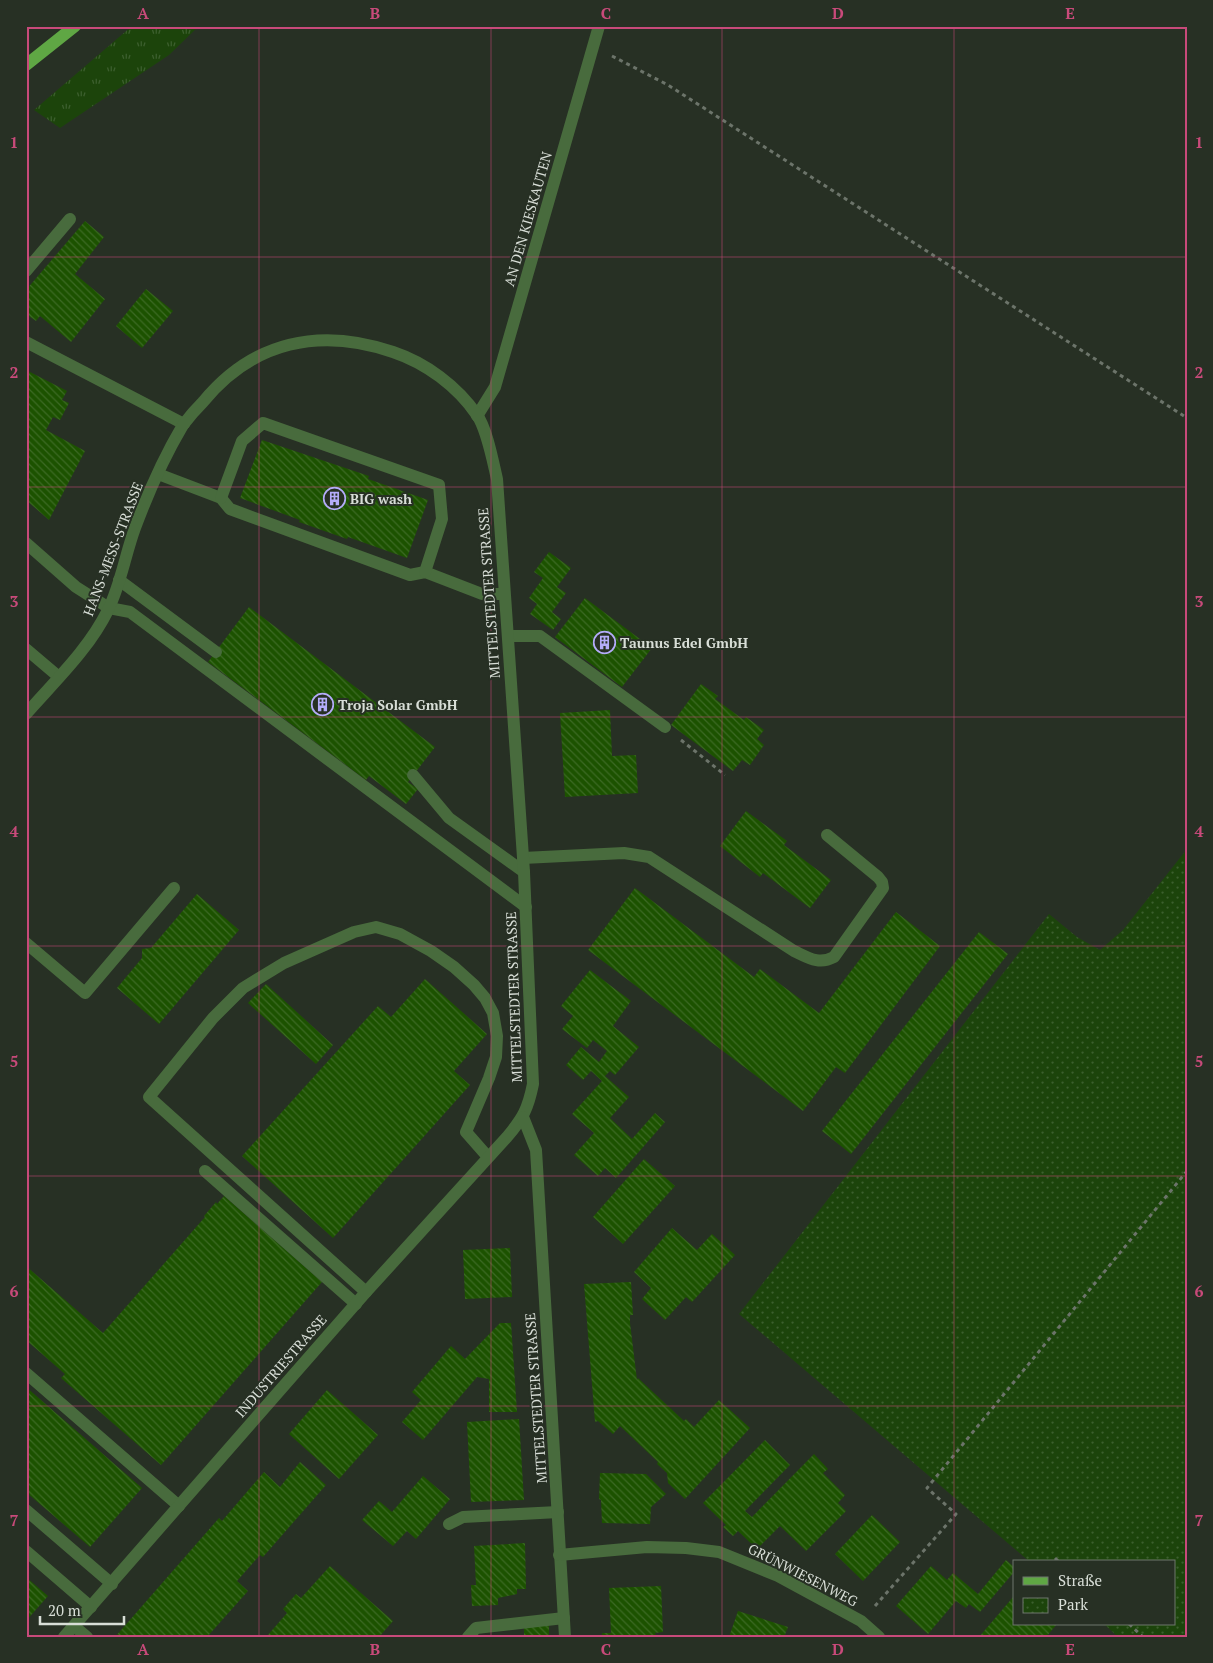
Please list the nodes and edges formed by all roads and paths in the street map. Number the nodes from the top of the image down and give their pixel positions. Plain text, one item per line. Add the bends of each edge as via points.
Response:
1 (75, 26) edge
2 (599, 26) edge
3 (594, 46) junction
4 (26, 65) edge
5 (70, 219) dead end
6 (26, 271) edge
7 (26, 342) edge
8 (478, 416) junction
9 (1187, 418) edge
10 (184, 424) junction
11 (158, 474) junction
12 (221, 498) junction
13 (26, 544) edge
14 (425, 572) junction
15 (120, 580) junction
16 (504, 594) junction
17 (109, 608) junction
18 (508, 636) junction
19 (26, 649) edge
20 (216, 652) dead end
21 (59, 677) junction
22 (26, 714) edge
23 (665, 727) joint
24 (725, 775) dead end
25 (413, 776) dead end
26 (827, 835) dead end
27 (523, 858) junction
28 (524, 872) junction
29 (174, 888) dead end
30 (526, 907) junction
31 (26, 943) edge
32 (523, 1118) junction
33 (488, 1157) junction
34 (205, 1171) dead end
35 (1187, 1171) edge
36 (366, 1292) junction
37 (356, 1304) junction
38 (26, 1373) edge
39 (178, 1506) junction
40 (26, 1510) edge
41 (558, 1512) junction
42 (449, 1524) dead end
43 (26, 1551) edge
44 (559, 1555) junction
45 (1055, 1558) dead end
46 (1058, 1560) edge
47 (112, 1584) junction
48 (91, 1607) junction
49 (564, 1618) junction
50 (861, 1621) junction
51 (74, 1626) junction
52 (1131, 1626) edge
53 (64, 1637) edge
54 (87, 1637) edge
55 (468, 1637) edge
56 (565, 1637) edge
57 (879, 1637) edge
58 (1143, 1637) edge

1 - 4 main road
2 - 3 street, AN DEN KIESKAUTEN
3 - 8 street, AN DEN KIESKAUTEN via 495,387
3 - 9 path via 668,85
5 - 6 street
7 - 10 street
8 - 10 street, HANS-MESS-STRASSE via 454,389 430,369 368,344 336,340 307,341 276,349 242,364 212,390
8 - 16 street, MITTELSTEDTER STRASSE via 492,454 496,479
10 - 11 street, HANS-MESS-STRASSE
11 - 12 street
11 - 15 street, HANS-MESS-STRASSE via 135,528
12 - 14 street via 230,509 410,575
12 - 14 street via 242,441 263,423 438,485 442,519
13 - 17 street via 76,587
14 - 16 street via 482,594
15 - 17 street, HANS-MESS-STRASSE
15 - 20 street
16 - 18 street, MITTELSTEDTER STRASSE
17 - 21 street, HANS-MESS-STRASSE via 99,628
17 - 30 street via 130,612
18 - 23 street via 540,636
18 - 27 street, MITTELSTEDTER STRASSE
19 - 21 street
21 - 22 street, HANS-MESS-STRASSE
23 - 24 path
25 - 28 street via 449,818
26 - 27 street via 878,878 883,888 834,957 825,962 794,951 649,857 624,853
27 - 28 street, MITTELSTEDTER STRASSE
28 - 30 street, MITTELSTEDTER STRASSE
29 - 31 street via 85,993
30 - 32 street, MITTELSTEDTER STRASSE via 533,1084
32 - 33 street, INDUSTRIESTRASSE
32 - 41 street, MITTELSTEDTER STRASSE via 536,1150
33 - 36 street, INDUSTRIESTRASSE
33 - 36 street via 466,1132 496,1057 493,1013 474,985 454,967 400,934 376,927 354,932 284,963 243,988 213,1018 149,1097
34 - 37 street
35 - 50 path via 927,1488 956,1514
36 - 37 street, INDUSTRIESTRASSE
37 - 39 street, INDUSTRIESTRASSE
38 - 39 street
39 - 47 street, INDUSTRIESTRASSE
40 - 47 street
41 - 42 street via 463,1518
41 - 44 street, MITTELSTEDTER STRASSE
43 - 48 street
44 - 49 street, MITTELSTEDTER STRASSE
44 - 50 street, GRÜNWIESENWEG via 646,1547 719,1552 778,1576
45 - 46 path
47 - 48 street, INDUSTRIESTRASSE
48 - 51 street, INDUSTRIESTRASSE
49 - 55 street via 476,1628
49 - 56 street, MITTELSTEDTER STRASSE
50 - 57 street, GRÜNWIESENWEG
51 - 53 street, INDUSTRIESTRASSE
51 - 54 street
52 - 58 path

